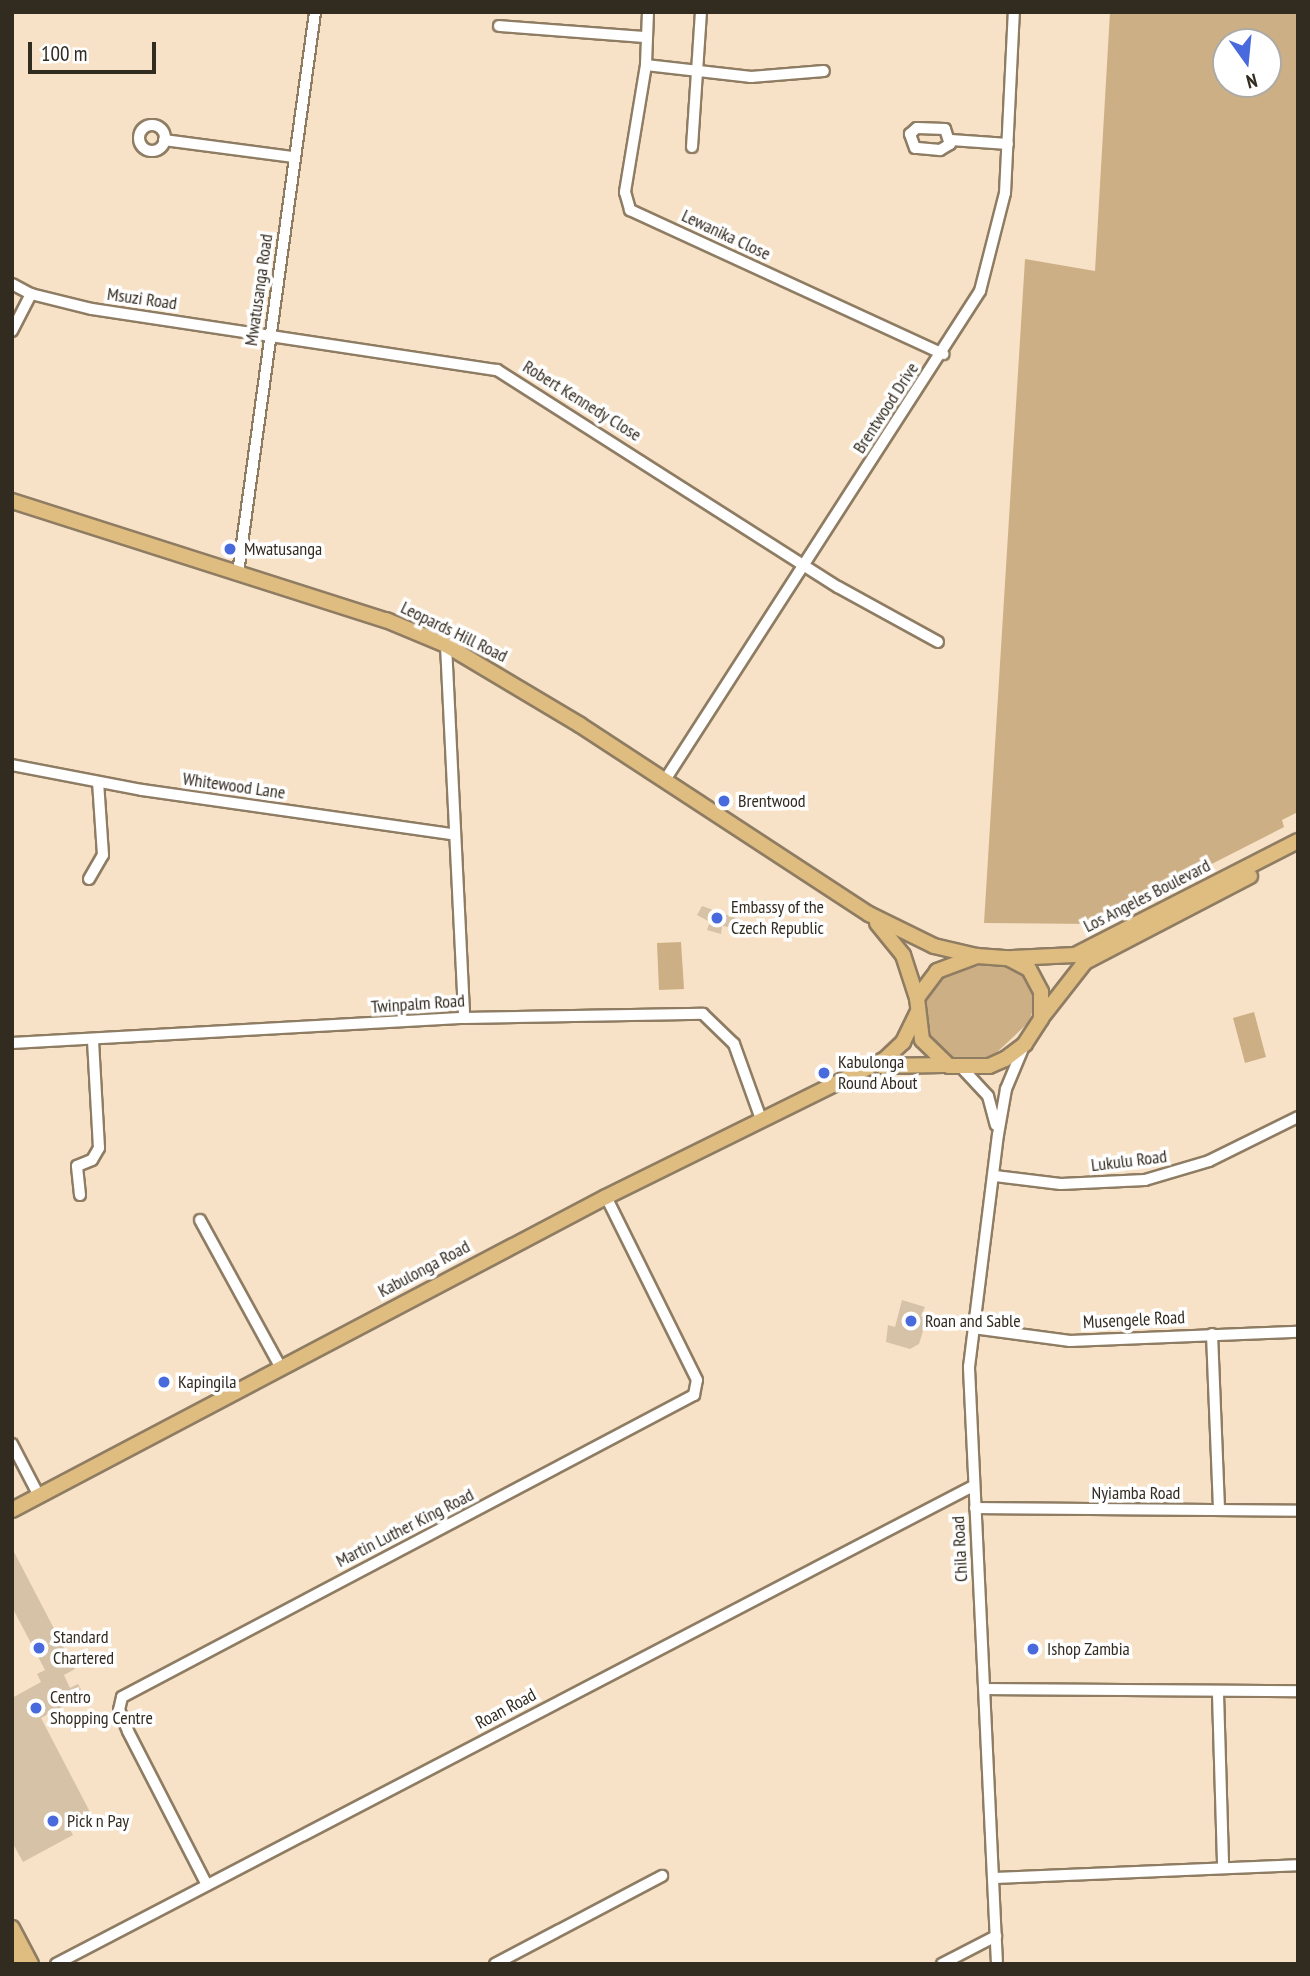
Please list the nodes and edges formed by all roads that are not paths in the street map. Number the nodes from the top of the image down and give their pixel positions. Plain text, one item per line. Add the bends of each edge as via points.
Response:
1 (315, 12) edge
2 (648, 12) edge
3 (701, 12) edge
4 (1014, 12) edge
5 (499, 26) dead end
6 (646, 37) junction
7 (646, 65) junction
8 (697, 71) junction
9 (824, 71) dead end
10 (164, 140) dead end
11 (951, 140) dead end
12 (1008, 144) junction
13 (692, 147) dead end
14 (294, 157) junction
15 (12, 284) edge
16 (32, 294) junction
17 (12, 331) edge
18 (270, 335) junction
19 (943, 354) junction
20 (12, 501) edge
21 (804, 566) junction
22 (238, 573) junction
23 (938, 642) dead end
24 (446, 645) junction
25 (12, 765) edge
26 (665, 780) junction
27 (98, 782) junction
28 (453, 834) junction
29 (1298, 841) edge
30 (1298, 851) edge
31 (89, 879) dead end
32 (869, 914) junction
33 (977, 956) junction
34 (1008, 958) junction
35 (917, 1006) junction
36 (464, 1018) junction
37 (1041, 1018) junction
38 (93, 1039) junction
39 (12, 1043) edge
40 (1025, 1044) junction
41 (955, 1067) junction
42 (859, 1072) junction
43 (1298, 1117) edge
44 (761, 1119) junction
45 (998, 1135) junction
46 (995, 1176) junction
47 (80, 1195) dead end
48 (606, 1197) junction
49 (200, 1220) dead end
50 (973, 1328) junction
51 (1298, 1332) edge
52 (1212, 1334) junction
53 (280, 1366) junction
54 (12, 1444) edge
55 (973, 1486) junction
56 (38, 1494) junction
57 (975, 1508) junction
58 (12, 1510) edge
59 (1219, 1510) junction
60 (1298, 1511) edge
61 (985, 1689) junction
62 (1298, 1691) edge
63 (1218, 1694) junction
64 (1298, 1865) edge
65 (1223, 1867) junction
66 (662, 1876) dead end
67 (994, 1878) junction
68 (207, 1885) junction
69 (12, 1928) edge
70 (996, 1936) junction
71 (12, 1953) edge
72 (18, 1964) edge
73 (31, 1964) edge
74 (55, 1964) edge
75 (495, 1964) edge
76 (942, 1964) edge
77 (997, 1964) edge

1 - 14 street, Mwatusanga Road
2 - 6 street, Lewanika Close
3 - 8 street
4 - 12 street, Brentwood Drive
5 - 6 street
6 - 7 street, Lewanika Close
7 - 8 street
7 - 19 street, Lewanika Close via 625,192 630,210
8 - 9 street via 751,77
8 - 13 street
10 - 14 street
11 - 12 street
12 - 19 street, Brentwood Drive via 993,253 979,291
14 - 18 street, Mwatusanga Road
15 - 16 street, Msuzi Road
16 - 17 street
16 - 18 street, Msuzi Road via 92,309
18 - 21 street, Robert Kennedy Close via 497,370
18 - 22 street, Mwatusanga Road
19 - 21 street, Brentwood Drive
20 - 22 main road, Leopards Hill Road
21 - 23 street, Robert Kennedy Close
21 - 26 street, Brentwood Drive
22 - 24 main road, Leopards Hill Road via 386,620
24 - 26 main road, Leopards Hill Road
24 - 28 street
25 - 27 street, Whitewood Lane
26 - 32 main road, Leopards Hill Road
27 - 28 street, Whitewood Lane
27 - 31 street via 103,855
28 - 36 street
29 - 34 main road, Los Angeles Boulevard via 1075,955
30 - 37 main road, Los Angeles Boulevard via 1085,962
32 - 33 main road, Leopards Hill Road via 934,946
32 - 35 main road, Leopards Hill Road via 903,955
33 - 34 main road
33 - 35 main road via 937,971
34 - 37 main road via 1033,975 1041,992
35 - 41 main road via 927,1048
35 - 42 main road, Kabulonga Road via 899,1048
36 - 38 street, Twinpalm Road
36 - 44 street, Twinpalm Road via 703,1014 734,1044
37 - 40 main road
38 - 39 street, Twinpalm Road
38 - 47 street via 99,1148 92,1160 77,1166
40 - 41 main road via 989,1066
40 - 45 street, Chila Road via 1006,1089
41 - 42 main road, Kabulonga Road via 898,1062
41 - 45 street, Chila Road via 988,1096
42 - 44 main road, Kabulonga Road
43 - 46 street, Lukulu Road via 1209,1161 1145,1180 1070,1184
44 - 48 main road, Kabulonga Road
45 - 46 street, Chila Road
46 - 50 street, Chila Road
48 - 53 main road, Kabulonga Road
48 - 68 street, Martin Luther King Road via 697,1380 694,1395 122,1698 119,1710 128,1731
49 - 53 street
50 - 52 street, Musengele Road via 1070,1341
50 - 55 street, Chila Road
51 - 52 street, Musengele Road
52 - 59 street
53 - 56 main road, Kabulonga Road
54 - 56 street
55 - 57 street, Chila Road
55 - 68 street, Roan Road
56 - 58 main road, Kabulonga Road
57 - 59 street, Nyiamba Road
57 - 61 street, Chila Road
59 - 60 street, Nyiamba Road
61 - 63 street
61 - 67 street, Chila Road
62 - 63 street
63 - 65 street
64 - 65 street
65 - 67 street
66 - 75 street
67 - 70 street, Chila Road
68 - 74 street, Roan Road
69 - 73 main road
70 - 76 street
70 - 77 street, Chila Road
71 - 72 main road

